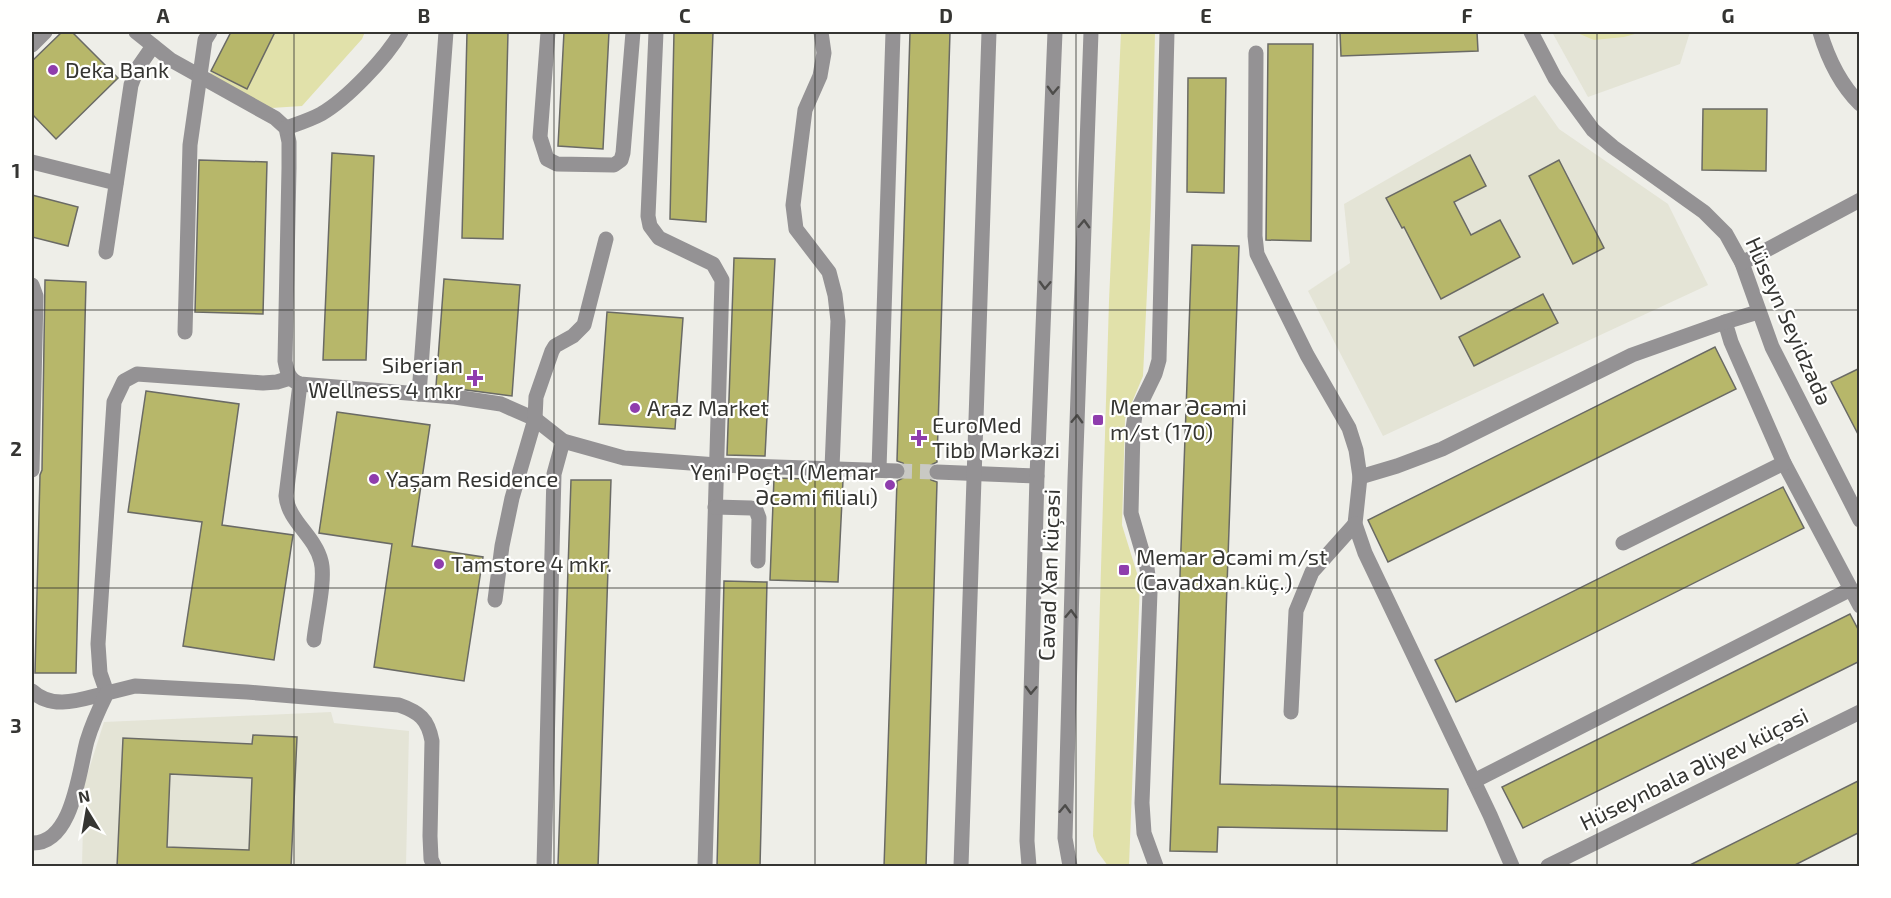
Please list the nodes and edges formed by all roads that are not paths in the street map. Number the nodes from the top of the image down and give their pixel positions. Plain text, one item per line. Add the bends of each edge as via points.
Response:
1 (45, 32) edge
2 (136, 32) edge
3 (210, 32) edge
4 (401, 32) edge
5 (446, 32) edge
6 (548, 32) edge
7 (633, 32) edge
8 (656, 32) edge
9 (821, 32) edge
10 (892, 32) edge
11 (989, 32) edge
12 (1055, 32) edge
13 (1091, 32) edge
14 (1167, 32) edge
15 (1531, 32) edge
16 (1820, 32) edge
17 (32, 45) edge
18 (153, 46) junction
19 (1256, 53) dead end
20 (199, 77) junction
21 (1860, 104) edge
22 (286, 128) junction
23 (32, 162) edge
24 (116, 183) junction
25 (1860, 200) edge
26 (606, 239) dead end
27 (106, 252) dead end
28 (1742, 263) junction
29 (32, 285) edge
30 (1758, 312) junction
31 (1725, 322) junction
32 (185, 332) dead end
33 (295, 381) junction
34 (419, 394) junction
35 (535, 419) junction
36 (563, 441) junction
37 (1784, 463) junction
38 (717, 465) junction
39 (832, 468) junction
40 (32, 470) edge
41 (879, 470) junction
42 (897, 471) tunnel mouth
43 (937, 472) tunnel mouth
44 (975, 474) junction
45 (1036, 476) junction
46 (1360, 477) junction
47 (715, 507) junction
48 (1860, 520) edge
49 (1355, 524) junction
50 (1623, 543) dead end
51 (758, 561) dead end
52 (1851, 589) junction
53 (495, 600) dead end
54 (1860, 606) edge
55 (314, 640) dead end
56 (32, 692) edge
57 (107, 693) junction
58 (1291, 712) dead end
59 (1860, 712) edge
60 (1474, 781) junction
61 (32, 843) edge
62 (434, 867) edge
63 (544, 867) edge
64 (705, 867) edge
65 (962, 867) edge
66 (1029, 867) edge
67 (1070, 867) edge
68 (1156, 867) edge
69 (1512, 867) edge
70 (1548, 867) edge

1 - 17 street
2 - 18 street
3 - 20 street
4 - 22 street via 375,67 344,97 320,115
5 - 34 street
6 - 7 street via 540,137 548,159 557,164 614,165 623,153
8 - 38 street via 648,216 659,238 713,264 722,280
9 - 39 street via 824,53 820,76 805,110 794,205 796,229 829,272 835,296 838,321
10 - 41 street
11 - 44 street
12 -> 45 street, Cavad Xan küçəsi
67 -> 13 street, Cavad Xan küçəsi via 1065,838
14 - 68 street via 1159,360 1134,422 1131,501 1150,592 1142,802 1144,833
15 - 28 street, Hüseyn Seyidzadə via 1555,78 1593,130 1704,213 1726,234
16 - 21 street via 1836,73
18 - 20 street
18 - 24 street via 131,85
19 - 46 street via 1257,254 1307,355 1349,428
20 - 22 street via 275,118
20 - 32 street via 190,145
22 - 33 street via 289,168 285,361
23 - 24 street
24 - 27 street
25 - 28 street
26 - 35 street via 584,325 552,351 536,396
28 - 30 street, Hüseyn Seyidzadə
29 - 40 street via 36,296
30 - 31 street
30 - 48 street, Hüseyn Seyidzadə via 1784,374
31 - 37 street
31 - 46 street via 1632,355 1442,449
33 - 34 street
33 - 55 street via 286,496 287,507 322,561
33 - 57 street via 263,383 137,374 124,381 114,402 98,644 100,673
34 - 35 street via 501,404
35 - 36 street
35 - 53 street via 508,517
36 - 38 street via 624,458
36 - 63 street via 554,474
37 - 50 street
37 - 52 street
38 - 39 street
38 - 47 street
39 - 41 street
41 - 42 street
43 - 44 street
44 - 45 street
44 - 65 street
45 -> 66 street, Cavad Xan küçəsi via 1026,841
46 - 49 street
47 - 51 street via 756,510
47 - 64 street
49 - 58 street via 1312,572 1296,611
49 - 60 street via 1365,553
52 - 54 street
52 - 60 street
56 - 57 street via 60,703
57 - 61 street via 91,728 69,814 55,835
57 - 62 street via 135,686 247,692 399,705 412,710 429,727 432,741 430,836
59 - 70 street, Hüseynbala Əliyev küçəsi
60 - 69 street

